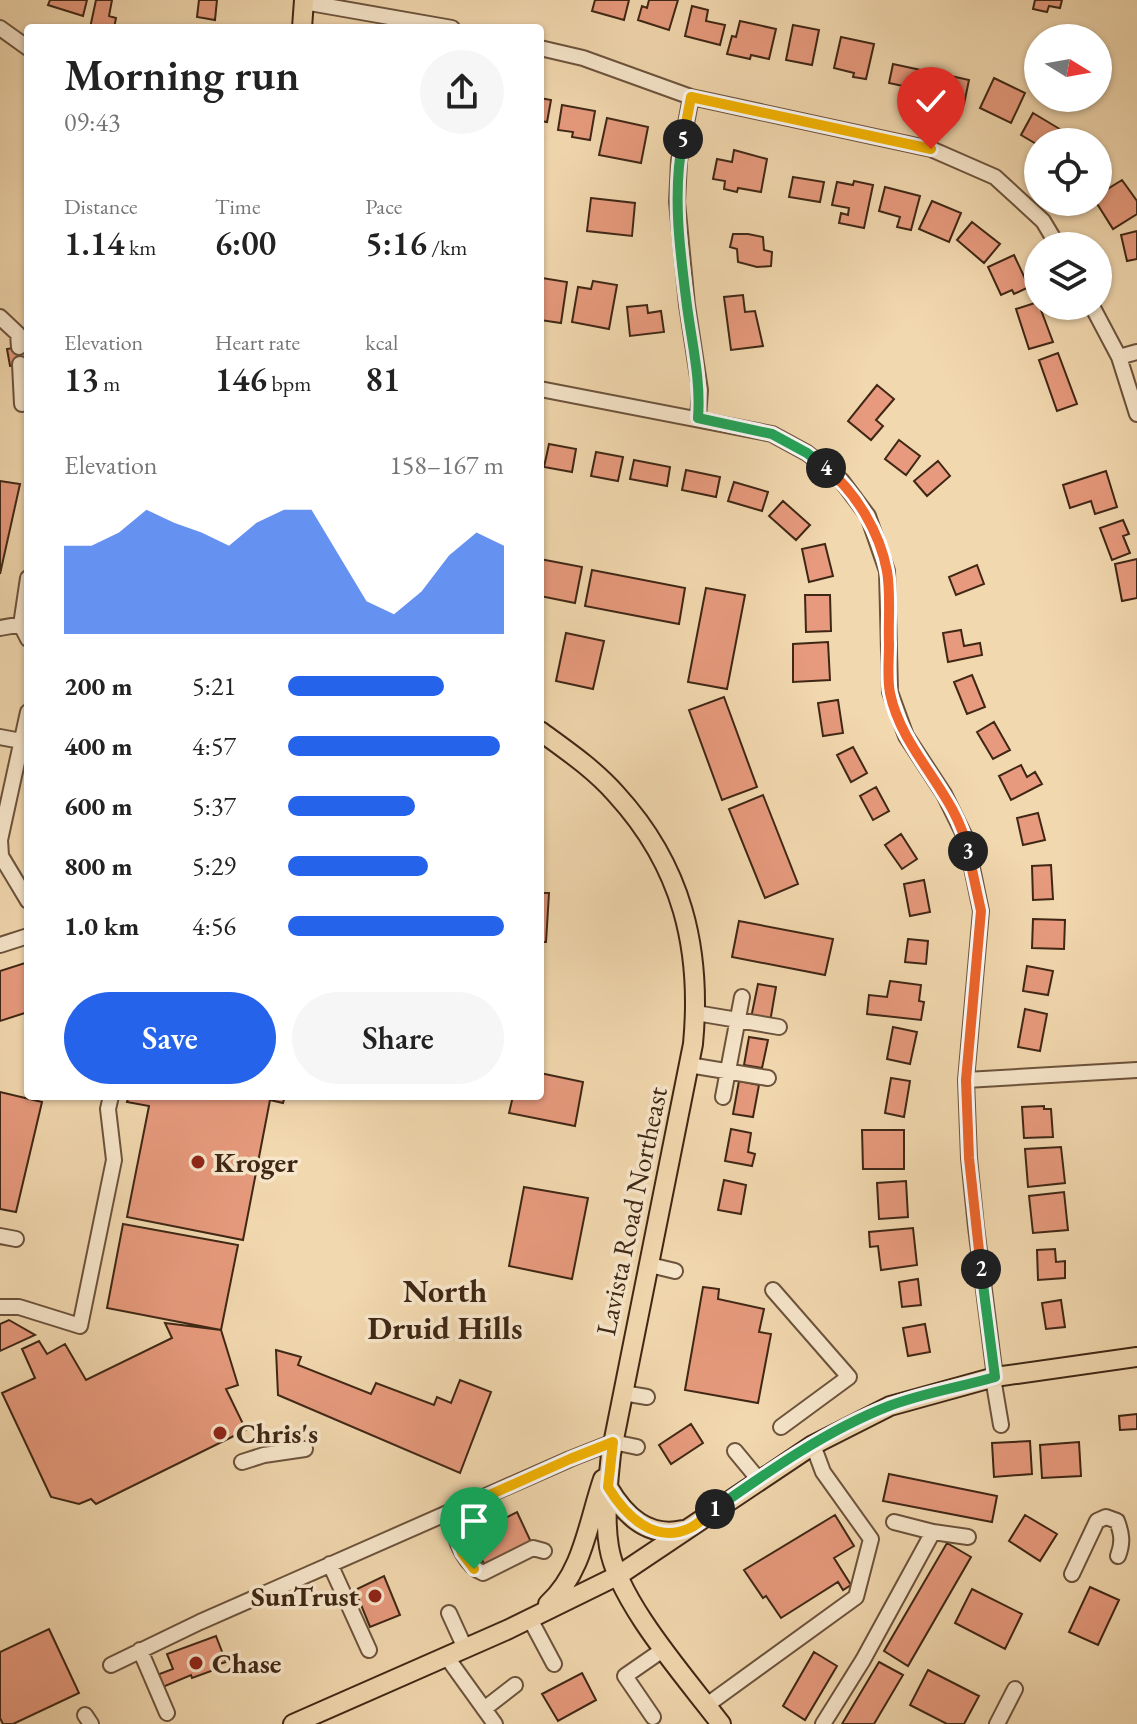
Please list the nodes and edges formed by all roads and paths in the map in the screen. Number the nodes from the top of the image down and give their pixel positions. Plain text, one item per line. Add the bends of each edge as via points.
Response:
1 (304, 1) edge
2 (302, 24) edge
3 (430, 24) edge
4 (0, 28) edge
5 (24, 45) edge
6 (544, 49) edge
7 (691, 97) junction
8 (1050, 232) edge
9 (0, 317) edge
10 (1099, 320) edge
11 (19, 347) dead end
12 (1137, 352) edge
13 (1119, 357) junction
14 (20, 364) dead end
15 (544, 390) edge
16 (22, 404) dead end
17 (1137, 414) edge
18 (698, 418) junction
19 (24, 624) edge
20 (0, 628) edge
21 (24, 729) edge
22 (544, 734) edge
23 (0, 737) edge
24 (21, 741) junction
25 (0, 840) edge
26 (24, 894) edge
27 (24, 937) edge
28 (0, 945) edge
29 (742, 997) dead end
30 (696, 1013) junction
31 (737, 1020) junction
32 (779, 1027) dead end
33 (689, 1065) junction
34 (1137, 1070) edge
35 (727, 1071) junction
36 (768, 1078) dead end
37 (966, 1080) junction
38 (723, 1097) dead end
39 (110, 1100) edge
40 (0, 1236) edge
41 (16, 1239) dead end
42 (650, 1265) junction
43 (675, 1271) dead end
44 (773, 1290) dead end
45 (0, 1307) edge
46 (1137, 1357) edge
47 (994, 1377) junction
48 (623, 1393) junction
49 (647, 1397) dead end
50 (1001, 1425) dead end
51 (781, 1427) dead end
52 (813, 1445) junction
53 (637, 1447) dead end
54 (612, 1448) junction
55 (305, 1449) dead end
56 (735, 1451) dead end
57 (242, 1462) dead end
58 (759, 1480) junction
59 (608, 1487) junction
60 (447, 1514) junction
61 (894, 1522) dead end
62 (689, 1528) junction
63 (933, 1532) junction
64 (968, 1537) dead end
65 (544, 1551) dead end
66 (1118, 1556) dead end
67 (330, 1564) junction
68 (1072, 1574) dead end
69 (619, 1575) junction
70 (449, 1613) dead end
71 (532, 1618) junction
72 (465, 1648) junction
73 (664, 1649) junction
74 (140, 1650) junction
75 (369, 1650) dead end
76 (446, 1656) junction
77 (554, 1664) dead end
78 (111, 1665) dead end
79 (515, 1685) dead end
80 (1015, 1689) dead end
81 (707, 1705) junction
82 (484, 1709) junction
83 (167, 1713) dead end
84 (653, 1717) dead end
85 (293, 1724) edge
86 (495, 1724) edge
87 (721, 1724) edge
88 (823, 1724) edge
89 (997, 1724) edge

1 - 2 main road
1 - 3 street
4 - 5 street
6 - 7 street
7 - 8 street via 931,149 995,177
7 - 18 street via 677,202 700,390
9 - 11 street via 18,334
10 - 13 street
12 - 13 street
13 - 17 street
14 - 16 street
15 - 18 street
18 - 37 street via 772,434 807,453 841,480 868,516 887,571 890,692 906,736 966,839 981,911
19 - 20 street
21 - 24 street
22 - 30 main road, Lavista Road Northeast via 614,792 664,861 688,927
23 - 24 street
24 - 25 street
25 - 26 street via 1,856
27 - 28 street
29 - 31 street
30 - 31 street
30 - 33 main road, Lavista Road Northeast
31 - 32 street
31 - 35 street
33 - 35 street
33 - 42 main road, Lavista Road Northeast
34 - 37 street
35 - 36 street
35 - 38 street
37 - 47 street via 969,1158
39 - 45 street via 114,1160 80,1326 19,1307
40 - 41 street
42 - 43 street
42 - 48 main road, Lavista Road Northeast
44 - 51 street via 849,1377
46 - 47 main road
47 - 50 street
47 - 52 main road via 890,1406
48 - 49 street
48 - 54 main road, Lavista Road Northeast
52 - 58 main road
52 - 81 street via 823,1472 871,1539 856,1597
53 - 54 street
54 - 59 main road, Lavista Road Northeast
54 - 60 street via 570,1459
54 - 71 main road via 577,1562 564,1587
55 - 57 street
56 - 58 street
58 - 62 main road
59 - 62 main road via 640,1524 670,1533
59 - 69 main road, Lavista Road Northeast via 609,1547
60 - 65 street via 462,1553 483,1573 533,1548
60 - 67 street
61 - 63 street
62 - 69 main road
63 - 64 street
63 - 88 street
66 - 68 street via 1121,1531 1117,1521 1106,1517 1097,1521
67 - 74 street
67 - 75 street
69 - 71 main road
69 - 73 main road, Lavista Road Northeast
70 - 72 street
71 - 72 main road
71 - 77 street
72 - 76 main road
73 - 81 main road, Lavista Road Northeast
73 - 84 street via 625,1676
74 - 78 street
74 - 83 street
76 - 82 street
76 - 85 main road
79 - 82 street
80 - 89 street
81 - 87 main road, Lavista Road Northeast
82 - 86 street

